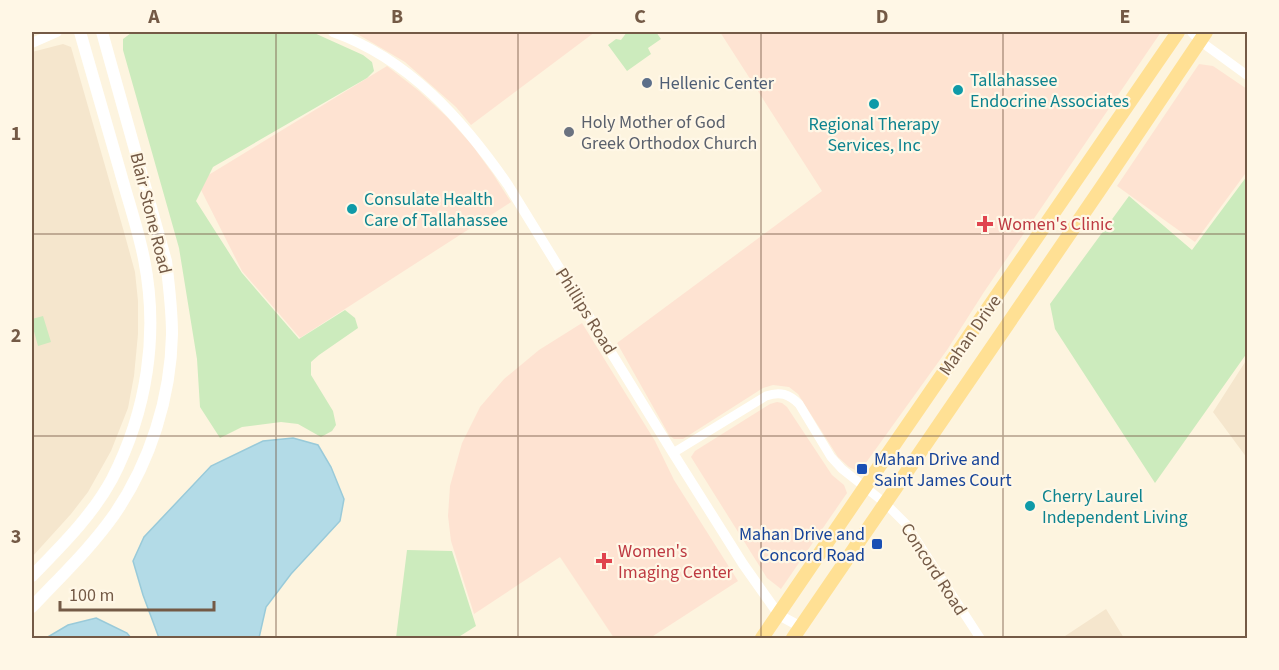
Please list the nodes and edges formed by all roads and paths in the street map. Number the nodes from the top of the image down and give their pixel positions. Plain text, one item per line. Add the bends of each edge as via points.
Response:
1 (57, 32) edge
2 (80, 32) edge
3 (102, 32) edge
4 (333, 32) edge
5 (1178, 32) edge
6 (1199, 35) edge
7 (32, 43) edge
8 (1248, 76) edge
9 (1082, 171) junction
10 (1101, 188) junction
11 (978, 322) junction
12 (999, 336) junction
13 (673, 453) junction
14 (865, 487) junction
15 (885, 503) junction
16 (32, 576) edge
17 (32, 607) edge
18 (779, 615) junction
19 (797, 633) edge
20 (762, 639) edge
21 (980, 639) edge

1 - 7 street
2 - 16 main road, Blair Stone Road via 144,259 151,337 139,411 111,480 66,541
3 - 17 main road, Blair Stone Road via 166,261 172,335 168,373 160,414 131,488 85,551
4 - 13 street, Phillips Road via 387,59 438,99 469,132 508,185
5 - 9 main road, Mahan Drive
6 - 8 street
6 - 10 main road, Mahan Drive
9 - 10 main road
9 - 11 main road, Mahan Drive
10 - 12 main road, Mahan Drive
11 - 12 main road
11 - 14 main road, Mahan Drive
12 - 15 main road, Mahan Drive
13 - 14 street, Concord Road via 766,396 779,393 799,404 831,457
13 - 18 street, Phillips Road
14 - 15 street, Concord Road
14 - 18 main road, Mahan Drive
15 - 19 main road, Mahan Drive
15 - 21 street, Concord Road via 906,524
18 - 19 street, Phillips Road
18 - 20 main road, Mahan Drive

